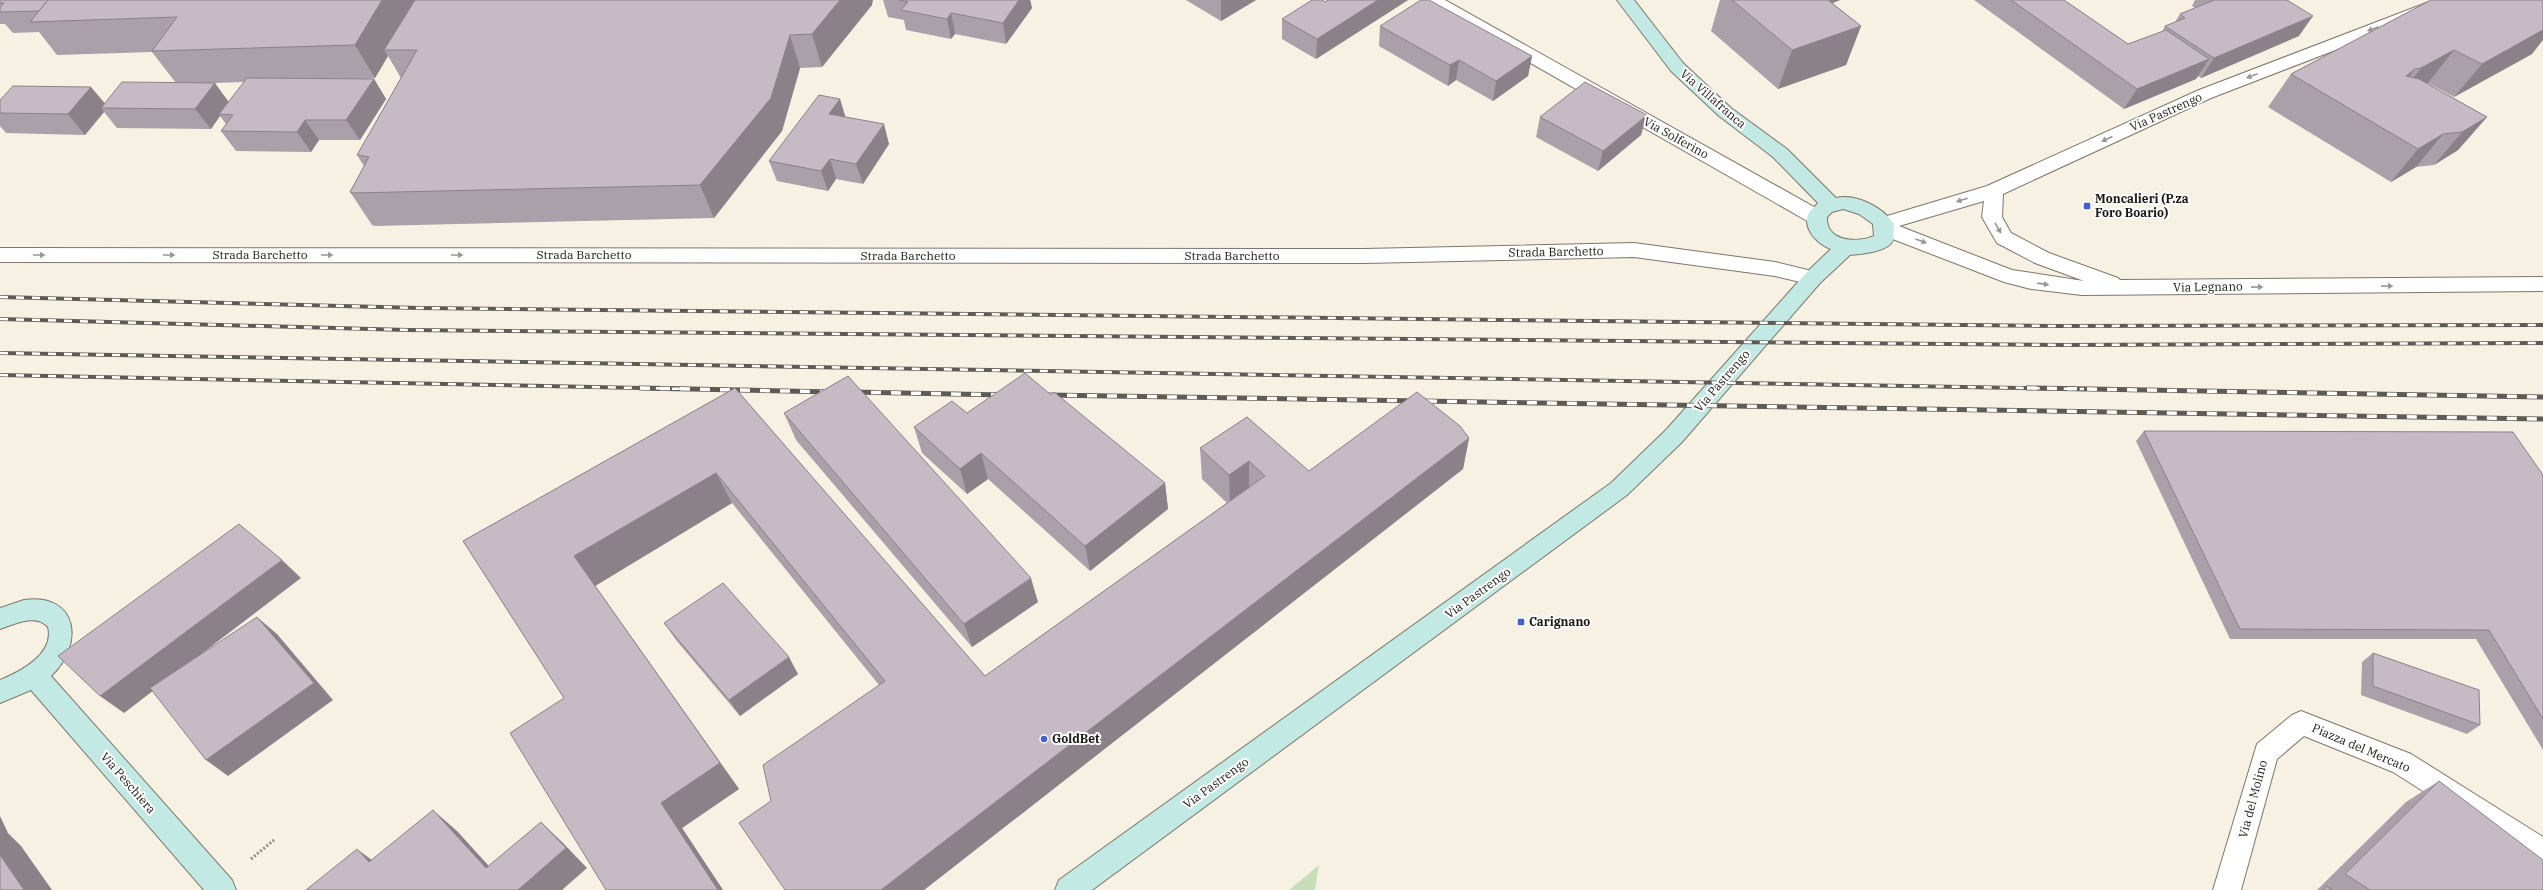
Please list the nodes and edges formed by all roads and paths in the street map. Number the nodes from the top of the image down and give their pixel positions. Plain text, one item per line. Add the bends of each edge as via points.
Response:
1 (1432, 0) edge
2 (1625, 0) edge
3 (2449, 0) edge
4 (1994, 190) junction
5 (1823, 211) junction
6 (1884, 226) junction
7 (1845, 248) junction
8 (0, 255) edge
9 (1813, 278) junction
10 (2543, 284) edge
11 (2125, 288) junction
12 (0, 619) edge
13 (34, 675) junction
14 (0, 692) edge
15 (2301, 723) joint
16 (2543, 852) edge
17 (222, 890) edge
18 (1069, 890) edge
19 (2227, 890) edge

1 - 5 street, Via Solferino
2 - 5 street, Via Villafranca via 1677,67 1725,112 1780,153
3 -> 4 street, Via Pastrengo via 2205,94
4 -> 6 street, Via Pastrengo
4 -> 11 street via 1992,217 2004,238 2042,258
5 - 6 street via 1844,203 1864,208 1876,215
5 - 7 street via 1816,225 1820,233 1830,242
6 - 7 street via 1883,240 1871,248
6 -> 11 street, Via Legnano via 2001,274 2041,284 2082,288
7 - 9 street, Via Pastrengo
8 -> 9 street, Strada Barchetto via 1364,256 1634,250 1775,269
9 - 18 street, Via Pastrengo via 1674,436 1619,489
11 -> 10 street, Via Legnano
12 - 13 street via 32,610 56,617 62,626 62,637 57,650 48,663
13 - 14 street
13 - 17 street, Via Peschiera
15 - 16 street, Piazza del Mercato via 2402,763
15 - 19 street, Via del Molino via 2266,752

